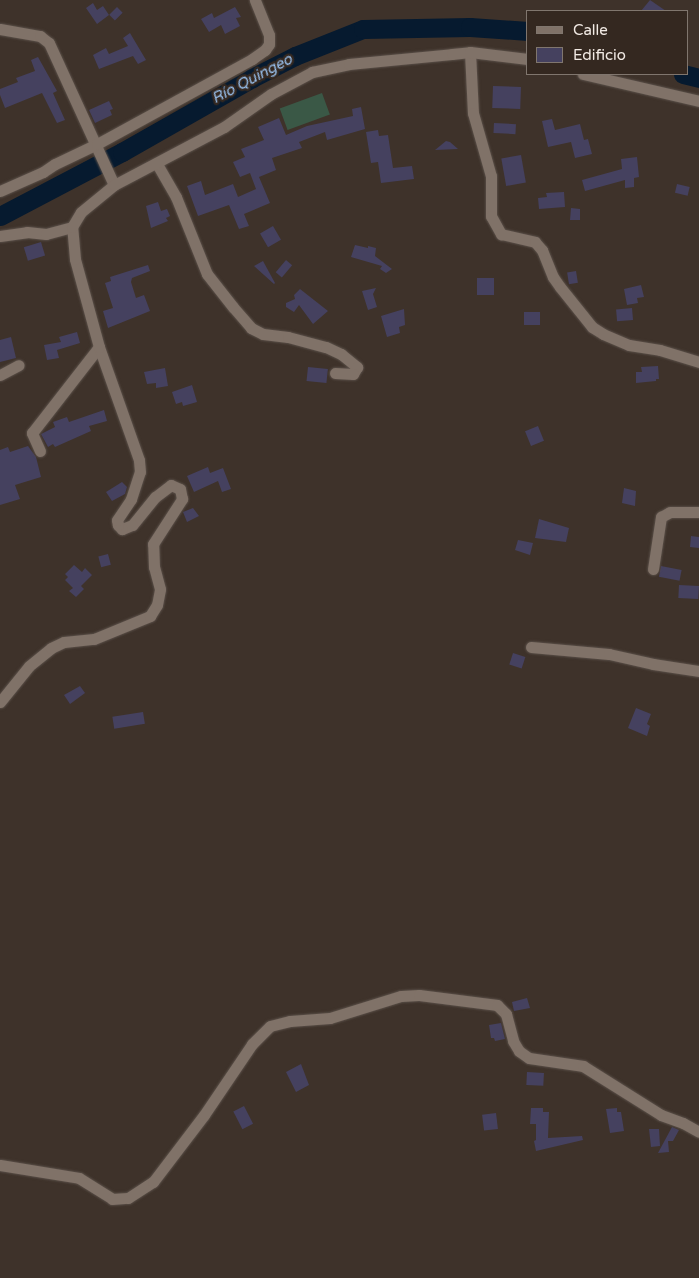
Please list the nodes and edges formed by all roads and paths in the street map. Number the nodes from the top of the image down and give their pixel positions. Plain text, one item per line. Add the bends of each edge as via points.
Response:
1 (255, 0) edge
2 (0, 30) edge
3 (470, 52) junction
4 (526, 59) edge
5 (587, 75) edge
6 (699, 101) edge
7 (98, 146) junction
8 (157, 164) junction
9 (112, 180) junction
10 (0, 191) edge
11 (72, 227) junction
12 (0, 236) edge
13 (99, 348) junction
14 (699, 362) edge
15 (19, 365) dead end
16 (336, 373) dead end
17 (0, 375) edge
18 (40, 451) dead end
19 (699, 512) edge
20 (653, 569) dead end
21 (531, 647) dead end
22 (699, 671) edge
23 (0, 702) edge
24 (699, 1132) edge
25 (0, 1165) edge

1 - 7 street via 269,35 265,50
2 - 7 street via 40,36 49,43
3 - 4 street
3 - 8 street via 384,59 312,72
3 - 14 street via 473,113 490,176 491,216 501,234 539,246 560,287 592,327 628,345 660,350
5 - 6 street
7 - 9 street
7 - 10 street
8 - 9 street
8 - 16 street via 176,197 207,274 233,307 251,328 263,334 326,348 341,354 357,367 353,374
9 - 11 street
11 - 12 street via 46,234 27,232
11 - 13 street via 75,259
13 - 18 street via 32,434
13 - 23 street via 139,460 140,472 131,499 117,520 118,525 122,528 132,525 155,497 171,485 180,489 182,495 153,544 159,599 145,620 94,639 64,642 50,648 29,666
15 - 17 street
19 - 20 street via 670,512 661,517
21 - 22 street via 609,654
24 - 25 street via 661,1115 583,1066 529,1058 513,1041 506,1014 497,1005 401,996 330,1018 270,1026 252,1044 153,1182 128,1198 112,1198 79,1178

